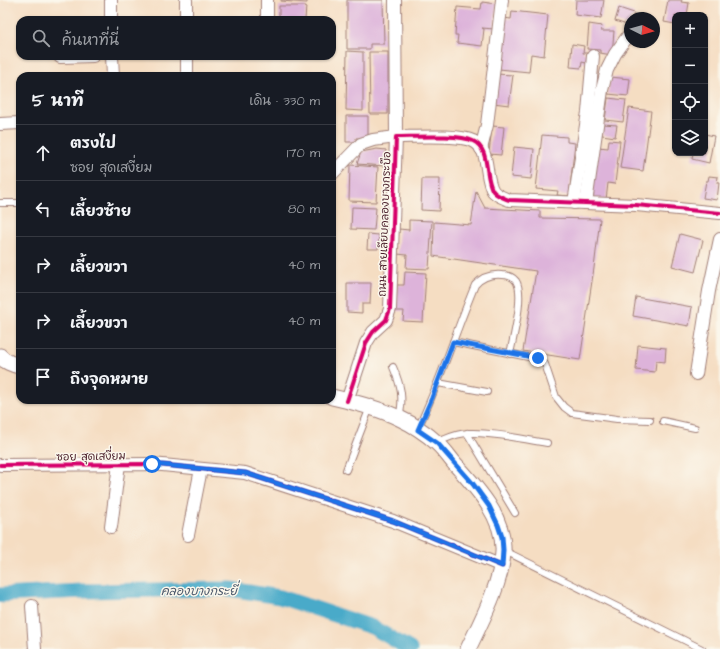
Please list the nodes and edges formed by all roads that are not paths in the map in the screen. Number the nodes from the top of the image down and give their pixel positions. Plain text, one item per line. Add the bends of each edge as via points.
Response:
1 (111, 0) edge
2 (186, 0) edge
3 (267, 0) edge
4 (396, 0) edge
5 (502, 0) edge
6 (112, 16) edge
7 (186, 16) edge
8 (267, 16) edge
9 (624, 41) edge
10 (593, 56) dead end
11 (112, 60) edge
12 (186, 60) edge
13 (113, 72) edge
14 (187, 72) edge
15 (16, 123) edge
16 (0, 124) edge
17 (396, 136) junction
18 (481, 149) junction
19 (336, 170) edge
20 (0, 203) edge
21 (16, 203) edge
22 (580, 203) junction
23 (720, 213) edge
24 (720, 239) edge
25 (453, 342) junction
26 (510, 354) junction
27 (0, 356) edge
28 (16, 365) edge
29 (393, 367) dead end
30 (696, 374) dead end
31 (438, 383) junction
32 (487, 392) dead end
33 (336, 398) edge
34 (347, 401) junction
35 (370, 407) junction
36 (398, 418) junction
37 (650, 420) dead end
38 (663, 421) dead end
39 (695, 428) dead end
40 (418, 430) junction
41 (467, 433) junction
42 (437, 443) junction
43 (548, 443) dead end
44 (119, 464) junction
45 (0, 465) edge
46 (201, 469) junction
47 (346, 470) dead end
48 (515, 513) dead end
49 (112, 527) dead end
50 (188, 535) dead end
51 (503, 550) junction
52 (502, 566) junction
53 (32, 606) dead end
54 (35, 649) edge
55 (468, 649) edge
56 (702, 649) edge

1 - 6 street
2 - 7 street
3 - 8 street
4 - 17 street
5 - 18 street via 487,125
9 - 22 street via 607,70
10 - 22 street
11 - 13 street
12 - 14 street
15 - 16 street
17 - 18 street, ถนน สายเลียบคลองบางกระบือ via 466,138 475,141
17 - 19 street via 361,144
17 - 34 street, ถนน สายเลียบคลองบางกระบือ via 390,309 386,320 366,343
18 - 22 street via 493,191 500,197 509,200
20 - 21 lane
22 - 23 street
24 - 30 street
25 - 26 lane
25 - 26 lane via 475,285 481,279 490,276 510,276 516,281 519,291 519,311
25 - 31 lane
26 - 37 lane via 538,358 545,364 556,397 572,412 617,419
27 - 28 street
29 - 36 lane via 402,396
31 - 32 lane
31 - 40 lane
33 - 34 street
34 - 35 street
35 - 36 street
35 - 47 lane
36 - 40 street
38 - 39 lane
40 - 42 street
41 - 42 lane via 451,436
41 - 43 lane via 496,434
41 - 48 lane
42 - 51 street via 489,506 498,525
44 - 45 street, ซอย สุดเสงี่ยม
44 - 46 street, ซอย สุดเสงี่ยม via 152,464
44 - 49 street
46 - 50 street
46 - 52 street, ซอย สุดเสงี่ยม via 245,473 393,521
51 - 52 street
51 - 56 lane
52 - 55 street via 486,611
53 - 54 street

